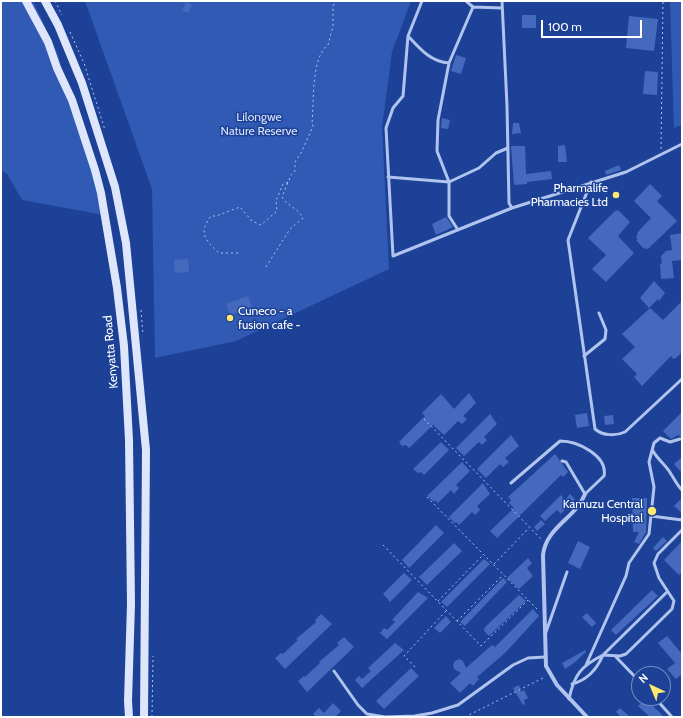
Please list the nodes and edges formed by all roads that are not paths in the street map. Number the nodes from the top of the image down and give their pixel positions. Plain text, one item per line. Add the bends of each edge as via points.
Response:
1 (26, 1) edge
2 (44, 1) edge
3 (422, 1) edge
4 (466, 1) edge
5 (502, 1) edge
6 (473, 8) junction
7 (502, 8) junction
8 (408, 36) junction
9 (450, 63) junction
10 (682, 144) edge
11 (508, 148) junction
12 (388, 177) junction
13 (449, 182) junction
14 (591, 182) junction
15 (512, 208) junction
16 (458, 230) junction
17 (599, 313) dead end
18 (584, 356) junction
19 (682, 378) edge
20 (680, 439) dead end
21 (653, 451) junction
22 (562, 461) dead end
23 (511, 483) dead end
24 (682, 490) edge
25 (585, 494) junction
26 (651, 516) junction
27 (682, 520) edge
28 (682, 530) edge
29 (567, 572) dead end
30 (667, 592) junction
31 (546, 632) junction
32 (603, 655) junction
33 (546, 657) junction
34 (616, 657) junction
35 (586, 665) junction
36 (334, 671) dead end
37 (631, 673) edge
38 (572, 684) junction
39 (569, 699) junction
40 (662, 706) edge
41 (432, 713) junction
42 (129, 717) edge
43 (144, 717) edge
44 (423, 717) edge
45 (587, 717) edge
46 (672, 717) edge

1 - 42 main road, Kenyatta Road via 48,42 72,100 101,193 111,249 124,346 129,440
2 - 43 main road via 58,25 82,83 115,187 126,243 146,450
3 - 8 lane
4 - 6 lane
5 - 7 lane
6 - 7 lane
6 - 9 lane
7 - 11 lane
8 - 9 lane via 426,54 441,63
8 - 12 lane via 403,96 393,108 386,128
9 - 13 lane via 438,120 437,151
10 - 14 lane via 626,172
11 - 13 lane via 496,153 479,168
11 - 15 lane via 509,203
12 - 13 lane
12 - 16 lane via 393,256
13 - 16 lane via 449,216
14 - 15 lane
14 - 18 lane via 568,240
15 - 16 lane
17 - 18 lane via 606,330 605,339
18 - 19 lane via 593,425 601,434 619,435 625,432
20 - 21 lane via 670,442 660,438 654,444
21 - 24 lane
21 - 26 lane via 649,462 654,487
22 - 25 lane via 570,466
23 - 25 lane via 557,444 565,441 597,456 604,465 604,476
25 - 31 street via 581,504 553,532 546,544 543,555
26 - 27 lane
26 - 35 lane via 649,534 629,563 626,576
28 - 30 lane via 655,558 655,569
29 - 31 lane
30 - 32 lane
30 - 34 lane via 674,601 672,609 626,654
31 - 33 street
32 - 34 lane
32 - 35 lane
32 - 38 lane via 593,672 580,682
33 - 39 street via 550,675
33 - 41 lane via 528,658 513,665 458,705
34 - 37 lane
35 - 38 lane
36 - 41 lane via 367,714 415,716
38 - 39 lane
39 - 45 street
40 - 46 lane
41 - 44 lane

